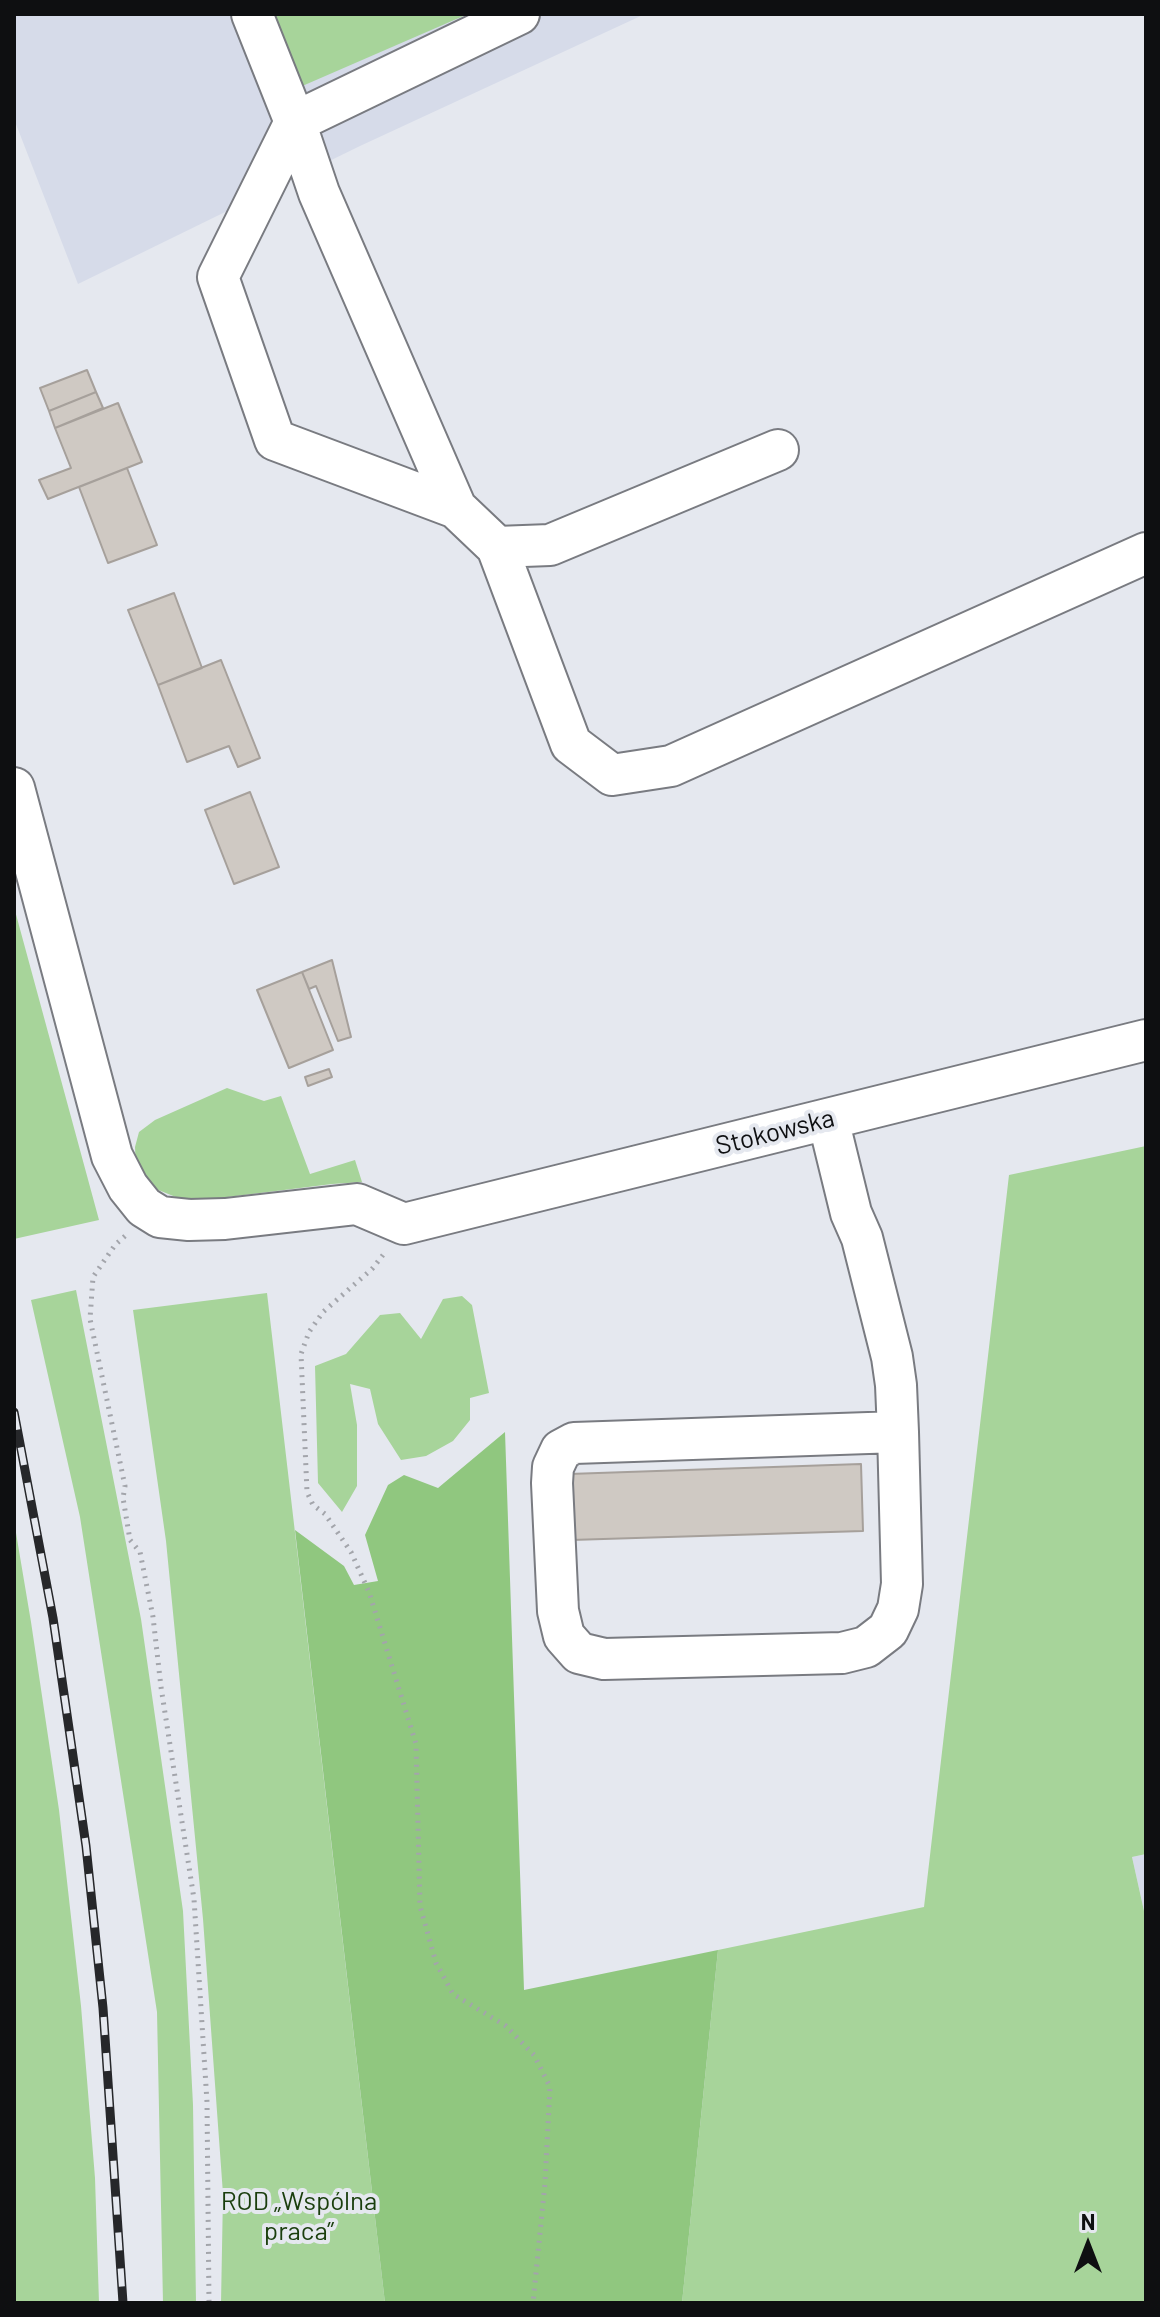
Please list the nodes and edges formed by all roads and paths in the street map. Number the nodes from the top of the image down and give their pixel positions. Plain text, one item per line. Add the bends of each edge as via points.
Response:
1 (252, 14) edge
2 (519, 14) edge
3 (295, 122) junction
4 (778, 450) dead end
5 (456, 508) junction
6 (497, 547) junction
7 (1146, 553) edge
8 (14, 788) edge
9 (1146, 1040) edge
10 (828, 1119) junction
11 (153, 1213) junction
12 (404, 1224) junction
13 (898, 1432) junction
14 (209, 2303) edge
15 (533, 2303) edge

1 - 3 street
2 - 3 street
3 - 5 street via 319,193
3 - 5 street via 218,277 275,440
4 - 6 street via 550,545
5 - 6 street
6 - 7 street via 571,744 612,775 671,766
8 - 11 street via 112,1156 128,1187
9 - 10 street, Stokowska
10 - 12 street, Stokowska
10 - 13 street via 892,1357
11 - 12 street via 225,1219 357,1204
11 - 14 path via 115,1245 93,1277 90,1319 125,1486 130,1540 140,1552 155,1635 194,1899 207,2102
12 - 15 path via 372,1269 323,1312 301,1354 307,1492 351,1552 369,1592 416,1744 420,1906 436,1963 453,1994 506,2026 534,2055 550,2087
13 - 13 street via 574,1443 561,1450 552,1483 558,1611 564,1636 579,1653 604,1659 842,1653 866,1647 888,1630 902,1584

